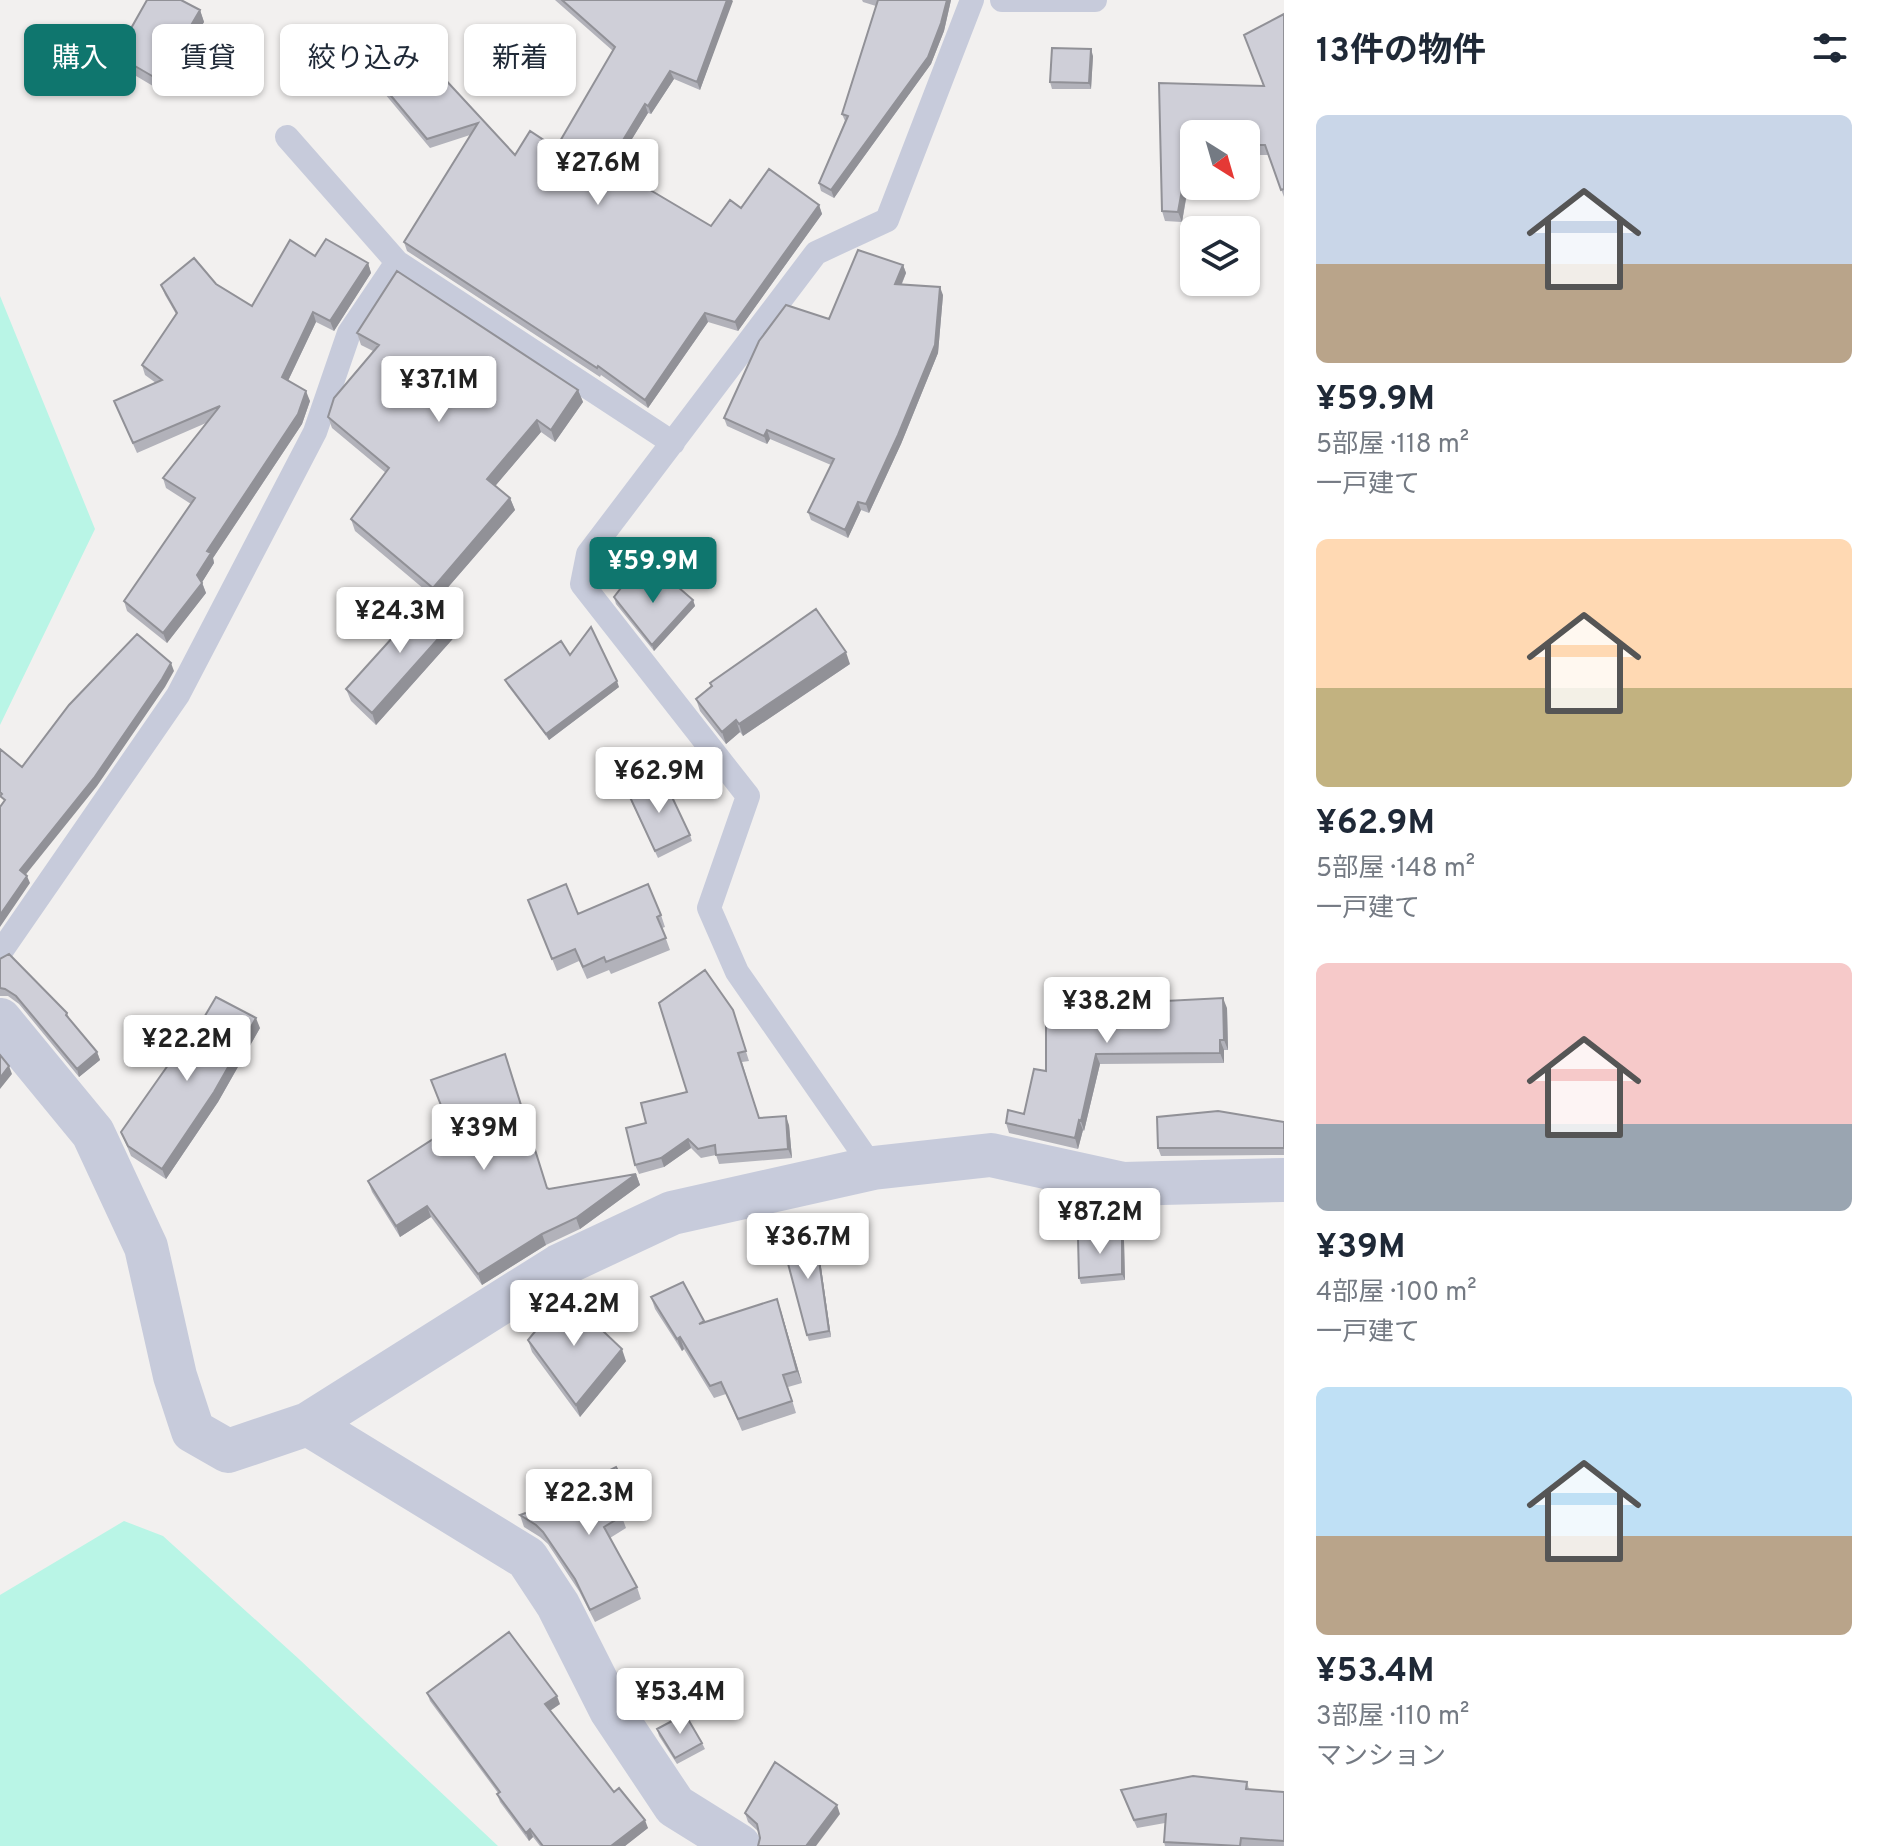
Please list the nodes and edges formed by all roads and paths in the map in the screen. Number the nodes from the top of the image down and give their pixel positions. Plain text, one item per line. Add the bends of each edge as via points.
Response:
1 (972, 0) edge
2 (1002, 0) edge
3 (1095, 0) edge
4 (287, 137) dead end
5 (397, 262) junction
6 (673, 443) junction
7 (0, 953) edge
8 (0, 1020) edge
9 (873, 1168) junction
10 (1284, 1180) edge
11 (308, 1424) junction
12 (739, 1846) edge

1 - 6 lane via 887,220 816,253
2 - 3 lane
4 - 5 lane
5 - 6 lane
5 - 7 lane via 349,333 315,432 178,695
6 - 9 lane via 588,554 582,584 748,796 709,908 737,972
8 - 11 street via 93,1133 146,1247 193,1431 228,1451
9 - 10 street via 991,1155 1123,1184
9 - 11 street via 672,1213 559,1266
11 - 12 street via 527,1558 558,1605 611,1710 675,1806

